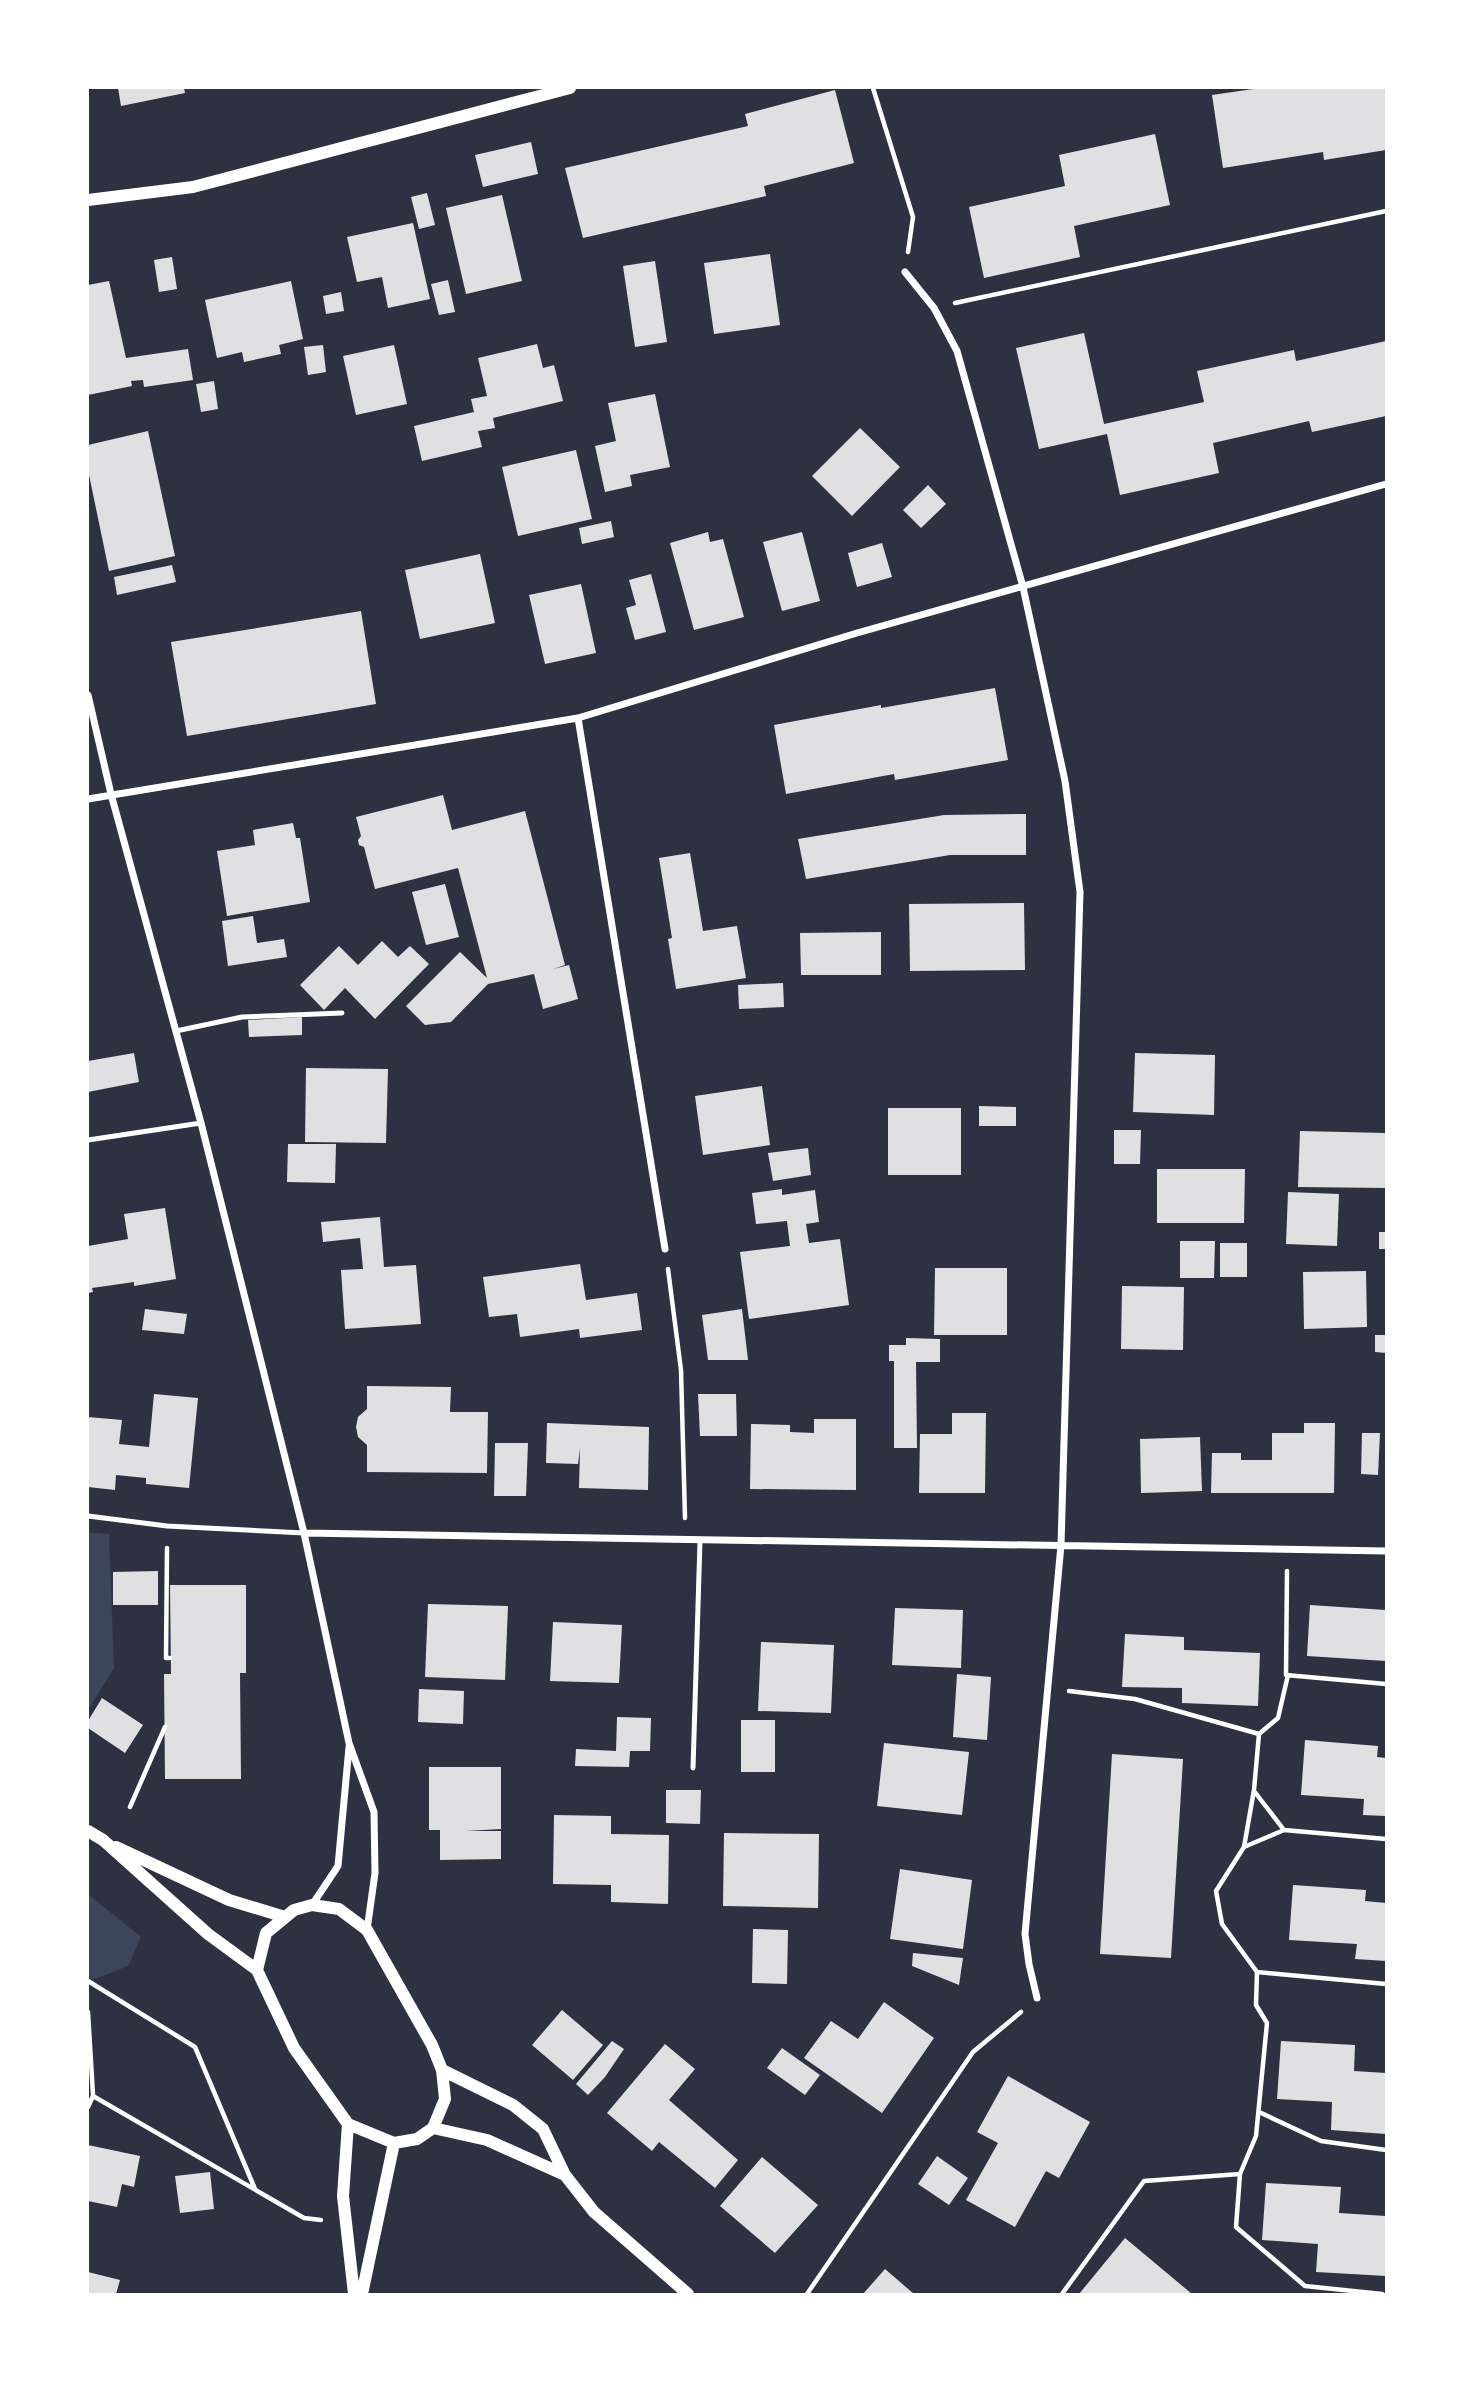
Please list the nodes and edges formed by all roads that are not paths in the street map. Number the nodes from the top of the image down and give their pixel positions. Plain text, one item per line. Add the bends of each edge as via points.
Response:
1 (570, 88) edge
2 (88, 199) edge
3 (905, 272) road end
4 (1387, 484) edge
5 (1023, 587) junction
6 (88, 695) edge
7 (578, 718) junction
8 (111, 794) junction
9 (88, 799) edge
10 (342, 1013) dead end
11 (176, 1031) junction
12 (201, 1123) junction
13 (88, 1140) edge
14 (665, 1249) road end
15 (88, 1516) edge
16 (304, 1533) junction
17 (700, 1541) junction
18 (1061, 1545) junction
19 (1387, 1551) edge
20 (349, 1743) junction
21 (693, 1768) dead end
22 (88, 1831) edge
23 (103, 1840) junction
24 (312, 1905) junction
25 (285, 1917) junction
26 (367, 1930) junction
27 (257, 1970) junction
28 (1037, 1998) road end
29 (442, 2070) junction
30 (348, 2124) junction
31 (433, 2128) junction
32 (394, 2143) junction
33 (565, 2175) junction
34 (354, 2294) edge
35 (362, 2294) edge
36 (688, 2294) edge

1 - 2 street via 193,187
3 - 5 street via 934,308 957,351
4 - 5 street
5 - 7 street
5 - 18 street via 1065,781 1080,892
6 - 8 street
7 - 8 street
7 - 14 street
8 - 9 street
8 - 11 street
10 - 11 lane via 242,1017
11 - 12 street
12 - 13 lane
12 - 16 street
15 - 16 lane via 167,1526
16 - 17 street
16 - 20 street
17 - 18 street
17 - 21 lane
18 - 19 street
18 - 28 street via 1026,1934
20 - 24 street via 338,1866
20 - 26 street via 374,1812 375,1873
22 - 23 street
23 - 25 street via 229,1900
23 - 27 street via 208,1934
24 - 25 street
24 - 26 street via 339,1909
25 - 27 street via 266,1933
26 - 29 street via 427,2034
27 - 30 street via 294,2048
29 - 31 street via 445,2099
29 - 33 street via 513,2105 543,2129
30 - 32 street
30 - 34 street via 343,2196
31 - 32 street via 417,2139
31 - 33 street via 488,2140
32 - 35 street
33 - 36 street via 594,2212

